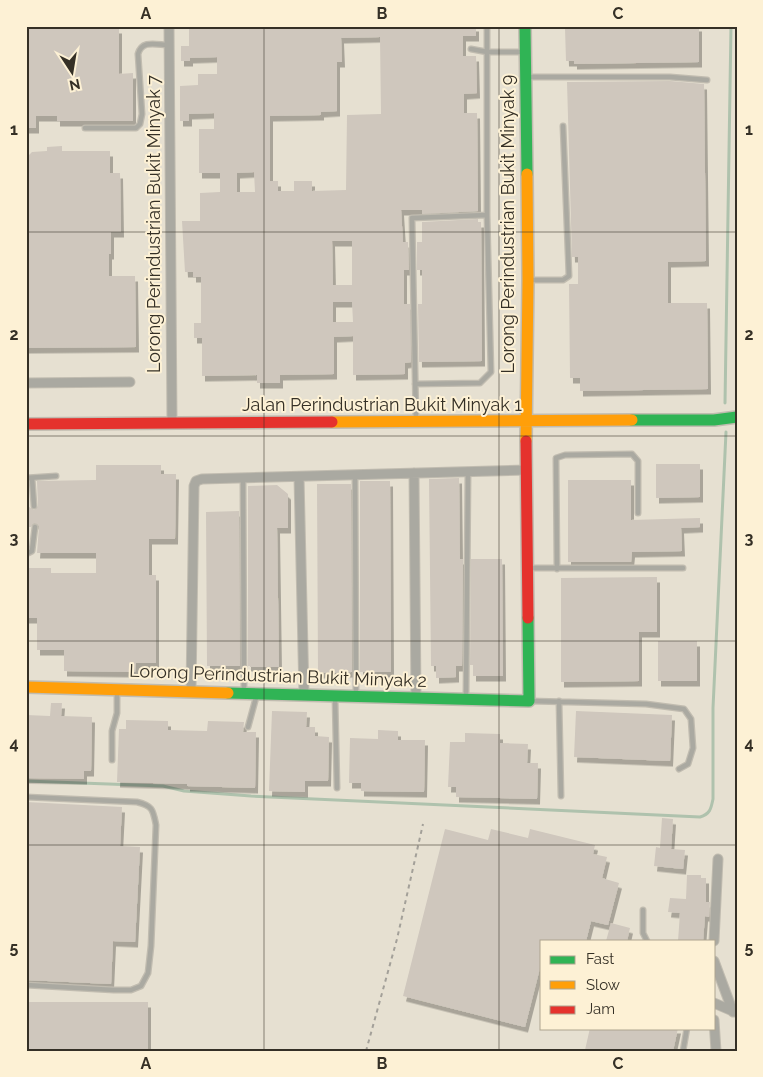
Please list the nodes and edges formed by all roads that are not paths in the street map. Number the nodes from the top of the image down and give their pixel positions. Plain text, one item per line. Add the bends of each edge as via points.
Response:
1 (170, 26) edge
2 (487, 26) edge
3 (525, 26) edge
4 (170, 45) junction
5 (471, 49) dead end
6 (487, 52) junction
7 (525, 52) junction
8 (525, 77) junction
9 (707, 80) dead end
10 (563, 126) dead end
11 (85, 128) dead end
12 (488, 215) junction
13 (528, 280) junction
14 (130, 382) dead end
15 (26, 383) edge
16 (415, 384) junction
17 (737, 417) edge
18 (172, 422) junction
19 (416, 422) junction
20 (526, 422) junction
21 (26, 424) edge
22 (527, 470) junction
23 (468, 472) junction
24 (414, 473) junction
25 (355, 475) junction
26 (56, 476) dead end
27 (299, 477) junction
28 (29, 478) edge
29 (243, 478) junction
30 (34, 506) dead end
31 (638, 513) dead end
32 (35, 527) dead end
33 (26, 554) edge
34 (528, 568) junction
35 (557, 568) junction
36 (683, 568) dead end
37 (26, 686) edge
38 (118, 689) junction
39 (191, 691) junction
40 (244, 693) junction
41 (257, 693) junction
42 (304, 694) junction
43 (334, 695) junction
44 (356, 696) junction
45 (416, 698) junction
46 (466, 699) junction
47 (529, 701) junction
48 (558, 701) junction
49 (248, 727) dead end
50 (112, 760) dead end
51 (679, 769) dead end
52 (337, 788) dead end
53 (561, 796) dead end
54 (26, 797) edge
55 (718, 860) dead end
56 (643, 910) dead end
57 (646, 940) edge
58 (714, 940) edge
59 (716, 966) edge
60 (26, 985) edge
61 (716, 1004) edge
62 (735, 1013) edge
63 (687, 1030) edge
64 (715, 1030) edge
65 (682, 1051) edge
66 (716, 1051) edge

1 - 4 street, Lorong Perindustrian Bukit Minyak 7
2 - 6 lane
3 - 7 street, Lorong Perindustrian Bukit Minyak 9
4 - 11 lane via 143,45 140,48 142,114 136,128
4 - 18 street, Lorong Perindustrian Bukit Minyak 7
5 - 6 lane
6 - 7 lane
6 - 12 lane
7 - 8 street, Lorong Perindustrian Bukit Minyak 9
8 - 9 lane
8 - 13 street, Lorong Perindustrian Bukit Minyak 9
10 - 13 lane via 570,276 563,280
12 - 16 lane via 491,372 480,383
12 - 16 lane via 412,218
13 - 20 street, Lorong Perindustrian Bukit Minyak 9
14 - 15 street
16 - 19 lane
17 - 20 street, Jalan Perindustrian Bukit Minyak 1
18 - 19 street, Jalan Perindustrian Bukit Minyak 1
18 - 21 street, Jalan Perindustrian Bukit Minyak 1
19 - 20 street, Jalan Perindustrian Bukit Minyak 1
20 - 22 street, Lorong Perindustrian Bukit Minyak 9
22 - 23 street
22 - 34 street, Lorong Perindustrian Bukit Minyak 9
23 - 24 street
23 - 46 lane
24 - 25 street
24 - 45 street
25 - 27 street
25 - 44 lane
26 - 28 lane
27 - 29 street
27 - 42 street
28 - 30 lane
29 - 39 street via 202,479 194,486
29 - 40 lane
31 - 35 lane via 638,461 632,454 565,455 556,458
32 - 33 lane via 32,551
34 - 35 lane
34 - 47 street, Lorong Perindustrian Bukit Minyak 9
35 - 36 lane
37 - 38 street, Lorong Perindustrian Bukit Minyak 2
38 - 39 street, Lorong Perindustrian Bukit Minyak 2
38 - 50 lane
39 - 40 street, Lorong Perindustrian Bukit Minyak 2
40 - 41 street, Lorong Perindustrian Bukit Minyak 2
41 - 42 street, Lorong Perindustrian Bukit Minyak 2
41 - 49 lane
42 - 43 street, Lorong Perindustrian Bukit Minyak 2
43 - 44 street, Lorong Perindustrian Bukit Minyak 2
43 - 52 lane
44 - 45 street, Lorong Perindustrian Bukit Minyak 2
45 - 46 street, Lorong Perindustrian Bukit Minyak 2
46 - 47 street, Lorong Perindustrian Bukit Minyak 2
47 - 48 lane
48 - 51 lane via 646,704 684,709 691,719 693,748 688,764
48 - 53 lane
54 - 60 lane via 137,802 148,805 153,811 156,825 151,946 148,973 141,986 114,990
55 - 58 street
56 - 57 lane via 643,933
59 - 62 street
61 - 62 street
63 - 65 lane
64 - 66 street

